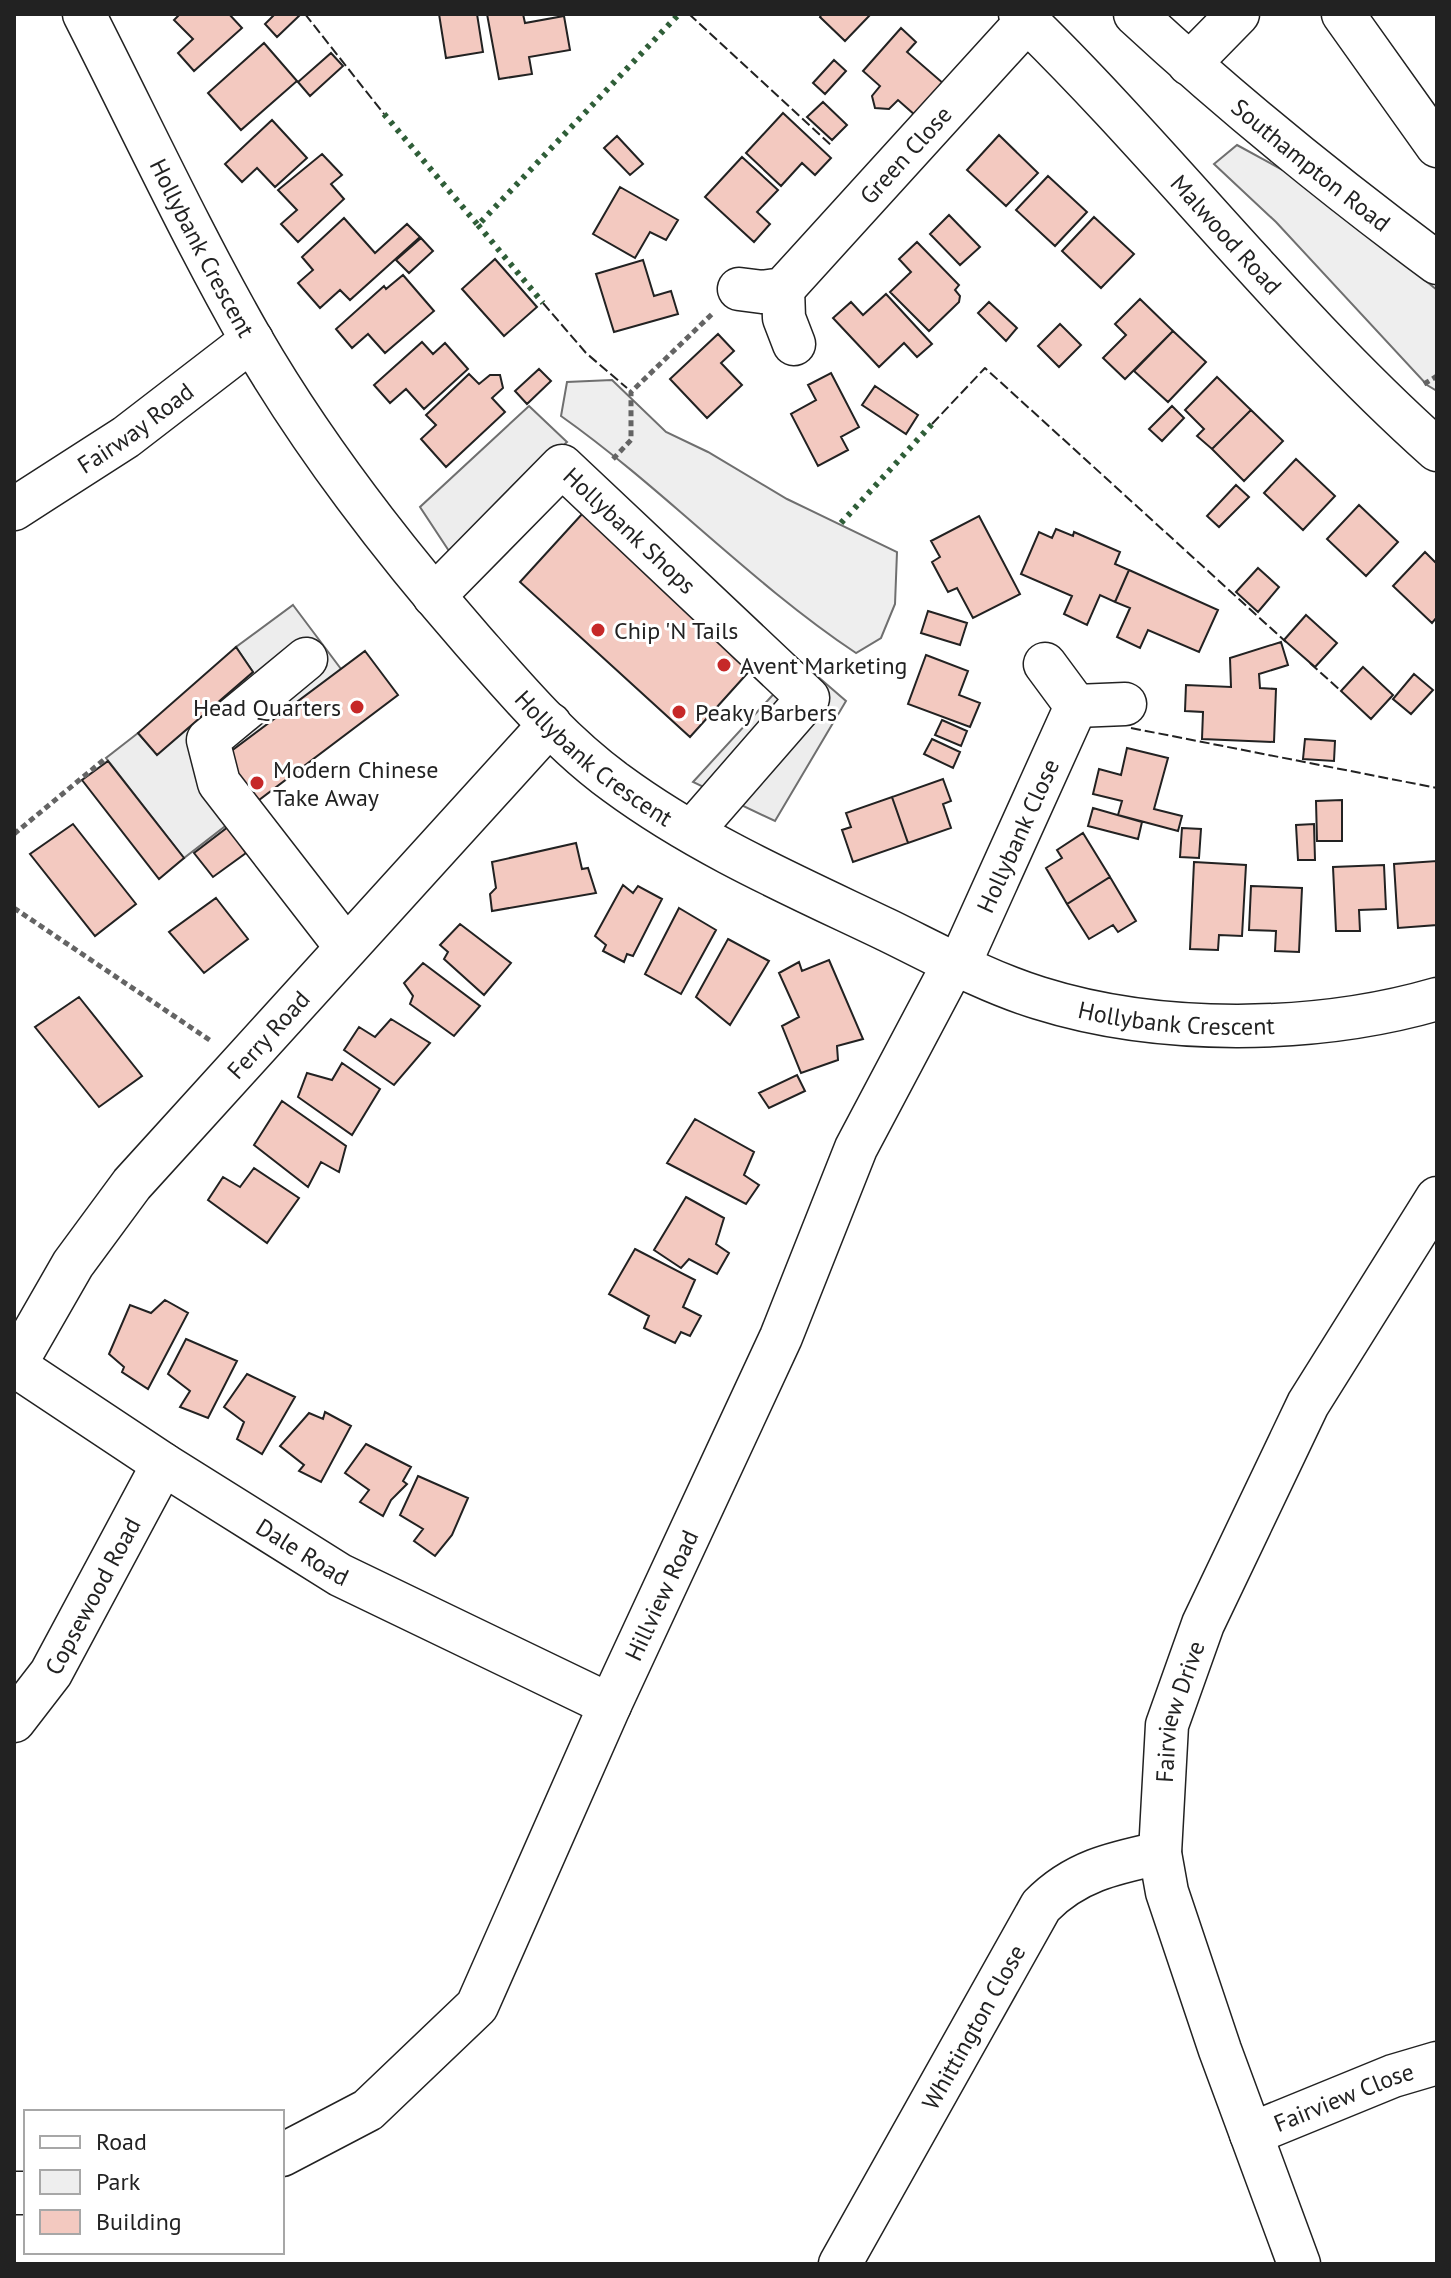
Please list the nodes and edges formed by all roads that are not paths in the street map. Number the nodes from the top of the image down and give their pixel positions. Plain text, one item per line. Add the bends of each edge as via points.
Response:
1 (84, 14) edge
2 (1135, 14) edge
3 (1238, 14) edge
4 (1343, 14) edge
5 (1024, 18) edge
6 (1189, 64) junction
7 (1437, 146) edge
8 (1437, 263) edge
9 (739, 289) road end
10 (783, 289) junction
11 (252, 340) junction
12 (794, 344) dead end
13 (1437, 450) edge
14 (14, 509) edge
15 (434, 596) junction
16 (306, 659) dead end
17 (1045, 664) dead end
18 (1125, 704) dead end
19 (1076, 706) junction
20 (550, 724) junction
21 (693, 830) junction
22 (346, 947) junction
23 (956, 964) junction
24 (1437, 999) edge
25 (1437, 1198) edge
26 (14, 1365) edge
27 (163, 1464) junction
28 (610, 1705) junction
29 (14, 1721) edge
30 (1160, 1853) junction
31 (1437, 2063) edge
32 (1251, 2134) junction
33 (284, 2154) edge
34 (840, 2264) edge
35 (1299, 2264) edge

1 - 11 street, Hollybank Crescent
2 - 6 street, Southampton Road
3 - 6 street
4 - 7 street
5 - 10 street, Green Close
5 - 13 street, Malwood Road via 1098,90 1344,362
6 - 8 street, Southampton Road via 1345,195
9 - 10 street
10 - 12 street via 784,318
11 - 14 street, Fairway Road via 126,437
11 - 15 street, Hollybank Crescent via 362,507
15 - 20 street, Hollybank Crescent
15 - 21 street, Hollybank Shops via 562,466 808,698
16 - 22 street via 208,740 219,783
17 - 19 street
18 - 19 street
19 - 23 street, Hollybank Close
20 - 21 street, Hollybank Crescent via 613,782
20 - 22 street, Ferry Road
21 - 23 street, Hollybank Crescent via 806,894
22 - 26 street, Ferry Road via 132,1184 73,1264
23 - 24 street, Hollybank Crescent via 1040,999 1175,1023 1331,1018
23 - 28 street, Hillview Road via 856,1148 781,1337
25 - 30 street, Fairview Drive via 1308,1404 1203,1624 1167,1725
26 - 27 street, Dale Road
27 - 28 street, Dale Road via 340,1575
27 - 29 street, Copsewood Road via 51,1673
28 - 33 street, Hillview Road via 477,2006 368,2110
30 - 32 street, Fairview Drive via 1167,1892
30 - 34 street, Whittington Close via 1086,1873 1041,1906
31 - 32 street, Fairview Close
32 - 35 street, Fairview Drive

